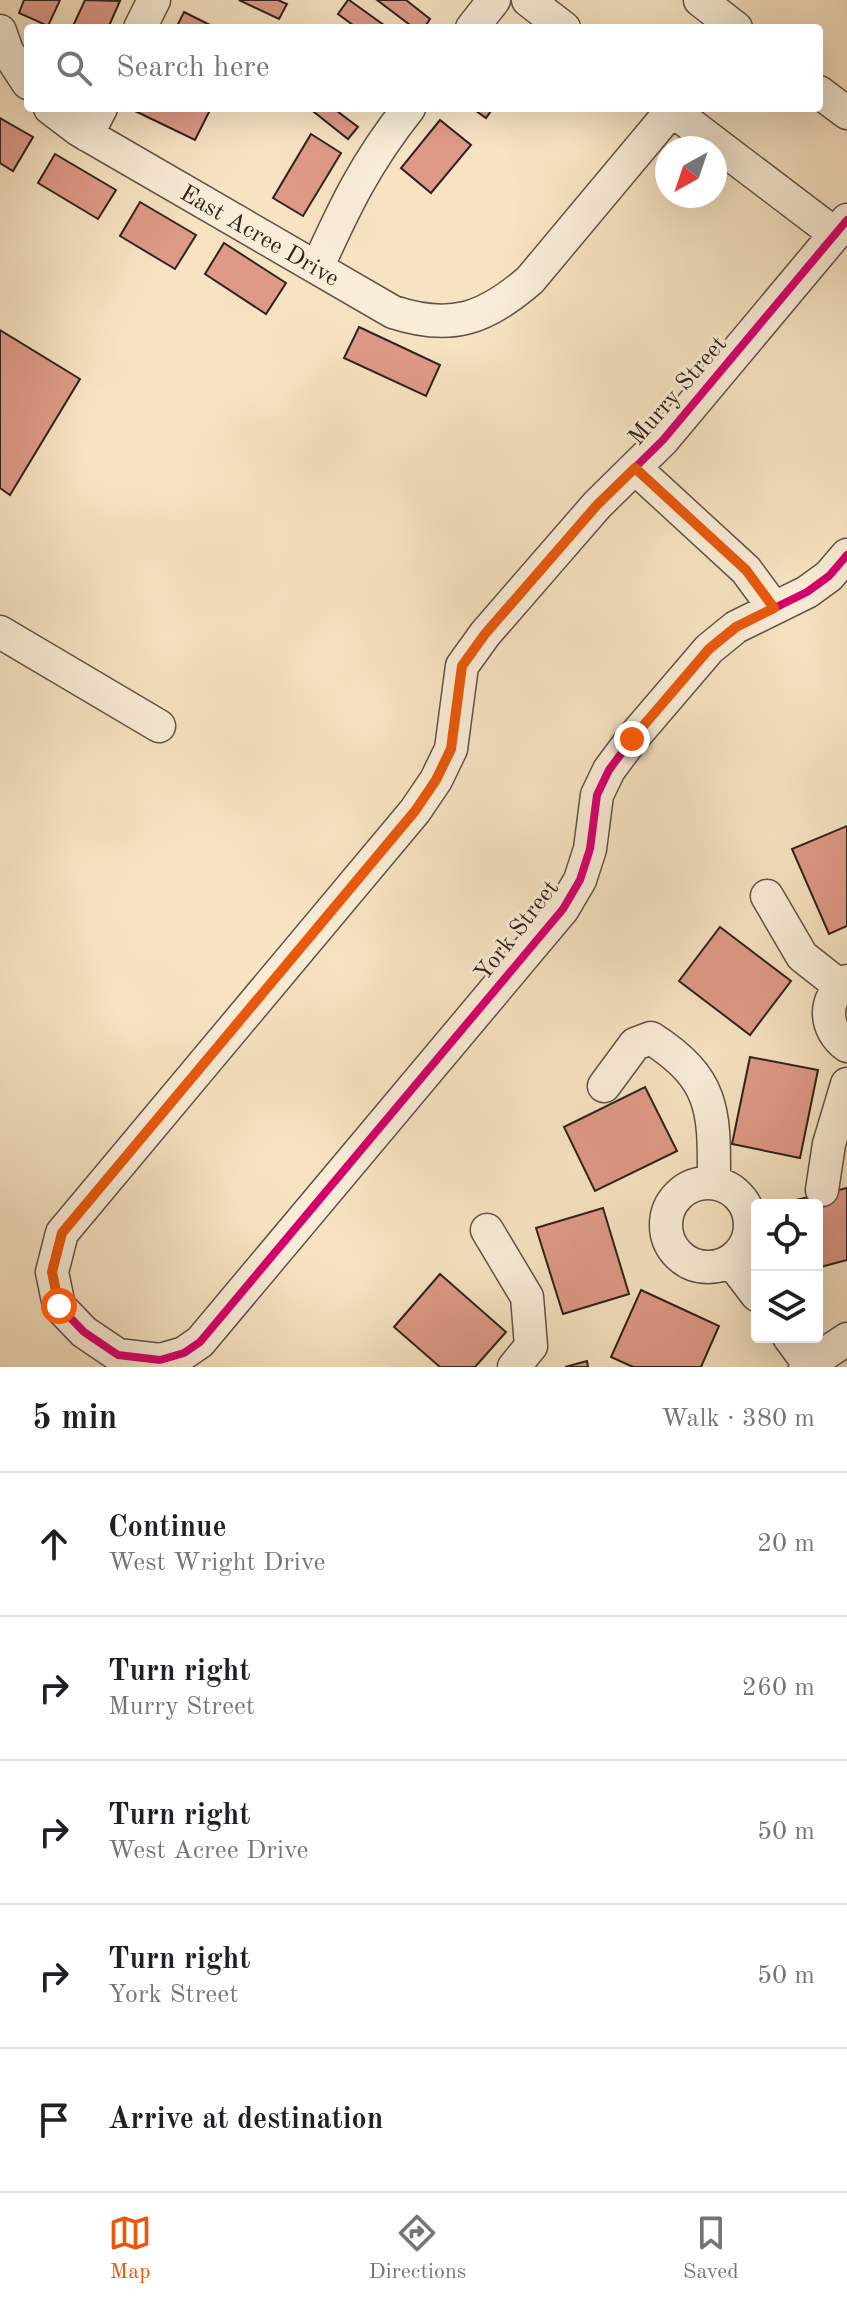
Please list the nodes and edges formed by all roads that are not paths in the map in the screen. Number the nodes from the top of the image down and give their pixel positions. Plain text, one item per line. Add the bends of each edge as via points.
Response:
1 (154, 0) edge
2 (494, 0) edge
3 (528, 0) edge
4 (700, 0) edge
5 (142, 24) edge
6 (475, 24) edge
7 (559, 24) edge
8 (731, 24) edge
9 (4, 41) edge
10 (24, 76) edge
11 (64, 112) edge
12 (406, 112) edge
13 (668, 112) edge
14 (674, 112) edge
15 (94, 121) edge
16 (841, 227) edge
17 (317, 268) junction
18 (635, 468) junction
19 (847, 555) edge
20 (774, 608) junction
21 (0, 632) edge
22 (159, 726) dead end
23 (767, 896) dead end
24 (843, 984) edge
25 (847, 1046) edge
26 (847, 1084) edge
27 (604, 1086) dead end
28 (714, 1183) junction
29 (822, 1190) dead end
30 (487, 1230) dead end
31 (731, 1261) junction
32 (751, 1287) edge
33 (847, 1339) edge
34 (200, 1342) joint
35 (793, 1343) edge
36 (807, 1366) edge
37 (514, 1367) edge

1 - 5 street
2 - 6 street
3 - 7 street
4 - 8 street
9 - 10 street
11 - 15 street, East Acree Drive
12 - 17 street via 369,161
13 - 17 street, East Acree Drive via 530,280 482,314 452,322 420,320 393,312
14 - 16 street
15 - 17 street, East Acree Drive
16 - 18 street, Murry Street
18 - 20 street via 746,570
18 - 34 street, Murry Street via 597,505 462,666 451,749 415,811 62,1233 52,1272 59,1306 84,1332 118,1355 160,1360
19 - 20 street, York Street via 818,584
20 - 34 street, York Street via 736,627 709,649 632,739 597,795 590,849 563,909
21 - 22 street
23 - 24 street via 802,956
24 - 25 street via 828,1018
26 - 29 street
27 - 28 street via 635,1044 651,1038 676,1054 698,1079 712,1109
28 - 31 street via 728,1187 747,1209 748,1238
28 - 31 street via 685,1189 675,1198 667,1235 692,1264 719,1266
30 - 37 street via 527,1297 531,1346
31 - 32 street
33 - 36 street
35 - 36 street

